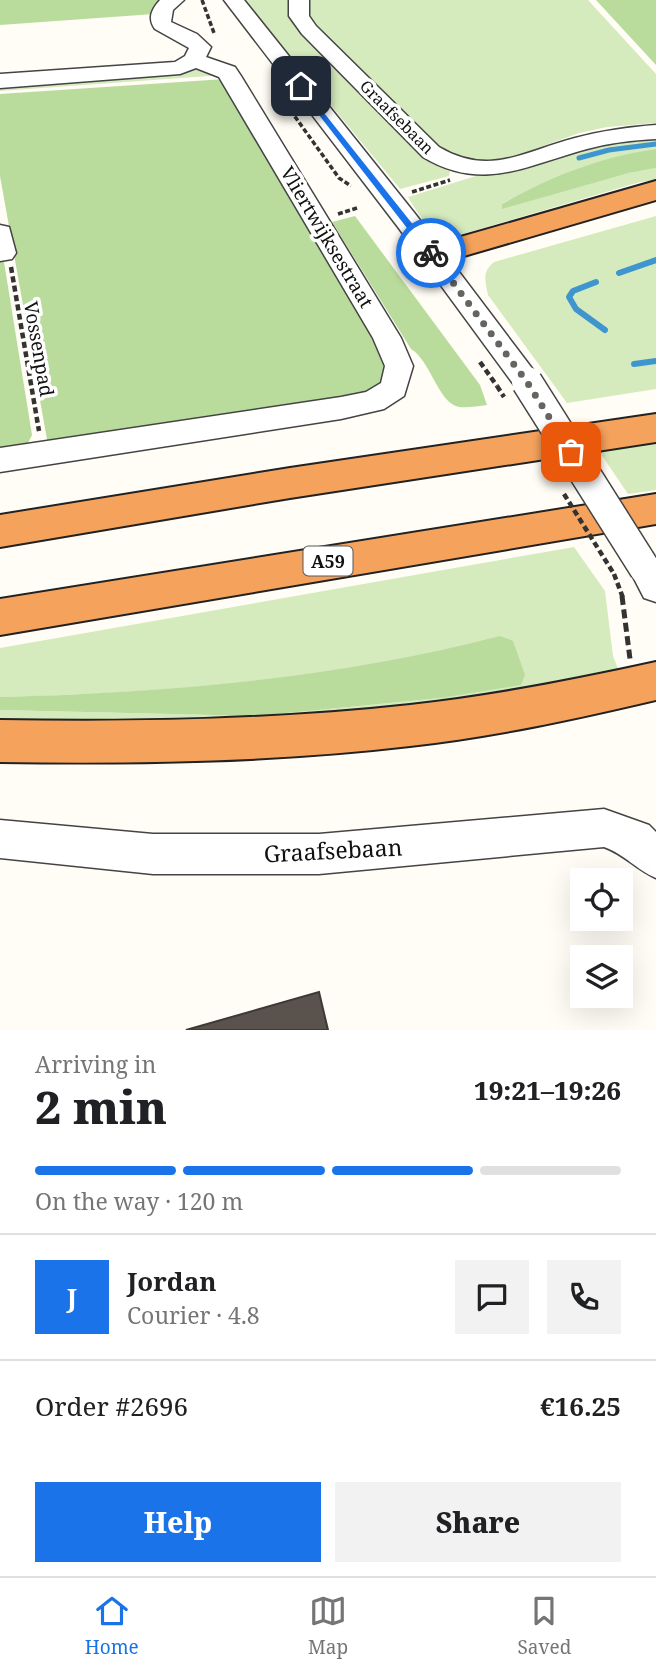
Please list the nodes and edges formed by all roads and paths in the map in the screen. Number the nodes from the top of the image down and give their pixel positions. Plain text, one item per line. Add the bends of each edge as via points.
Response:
1 (174, 0) edge
2 (234, 0) edge
3 (299, 0) edge
4 (194, 60) junction
5 (0, 81) edge
6 (656, 132) edge
7 (467, 170) junction
8 (656, 190) edge
9 (407, 193) dead end
10 (656, 204) edge
11 (1, 246) edge
12 (438, 262) junction
13 (656, 405) edge
14 (656, 428) edge
15 (43, 453) junction
16 (0, 460) edge
17 (289, 483) junction
18 (656, 509) edge
19 (0, 531) edge
20 (638, 577) edge
21 (0, 617) edge
22 (648, 683) edge
23 (0, 741) edge
24 (0, 839) edge
25 (656, 858) edge

1 - 4 street via 161,13 162,25 200,47
2 - 12 street
3 - 7 street, Graafsebaan via 299,16 309,30 431,152
4 - 5 street via 169,71
4 - 15 street, Vliertwijksestraat via 230,76 387,338 399,366 394,388 374,401 341,408
6 - 7 street via 612,136 499,168
7 - 9 path via 457,178
8 - 12 highway
10 - 12 highway
11 - 15 path, Vossenpad via 9,257
12 - 20 street, bridge via 527,382
13 - 17 highway via 452,440
14 - 17 highway
15 - 16 street
17 - 19 highway
18 - 21 highway, A59
20 - 22 path via 622,592 629,657
22 - 23 highway via 456,721 259,739
24 - 25 street, Graafsebaan via 153,854 319,854 604,828 635,839

